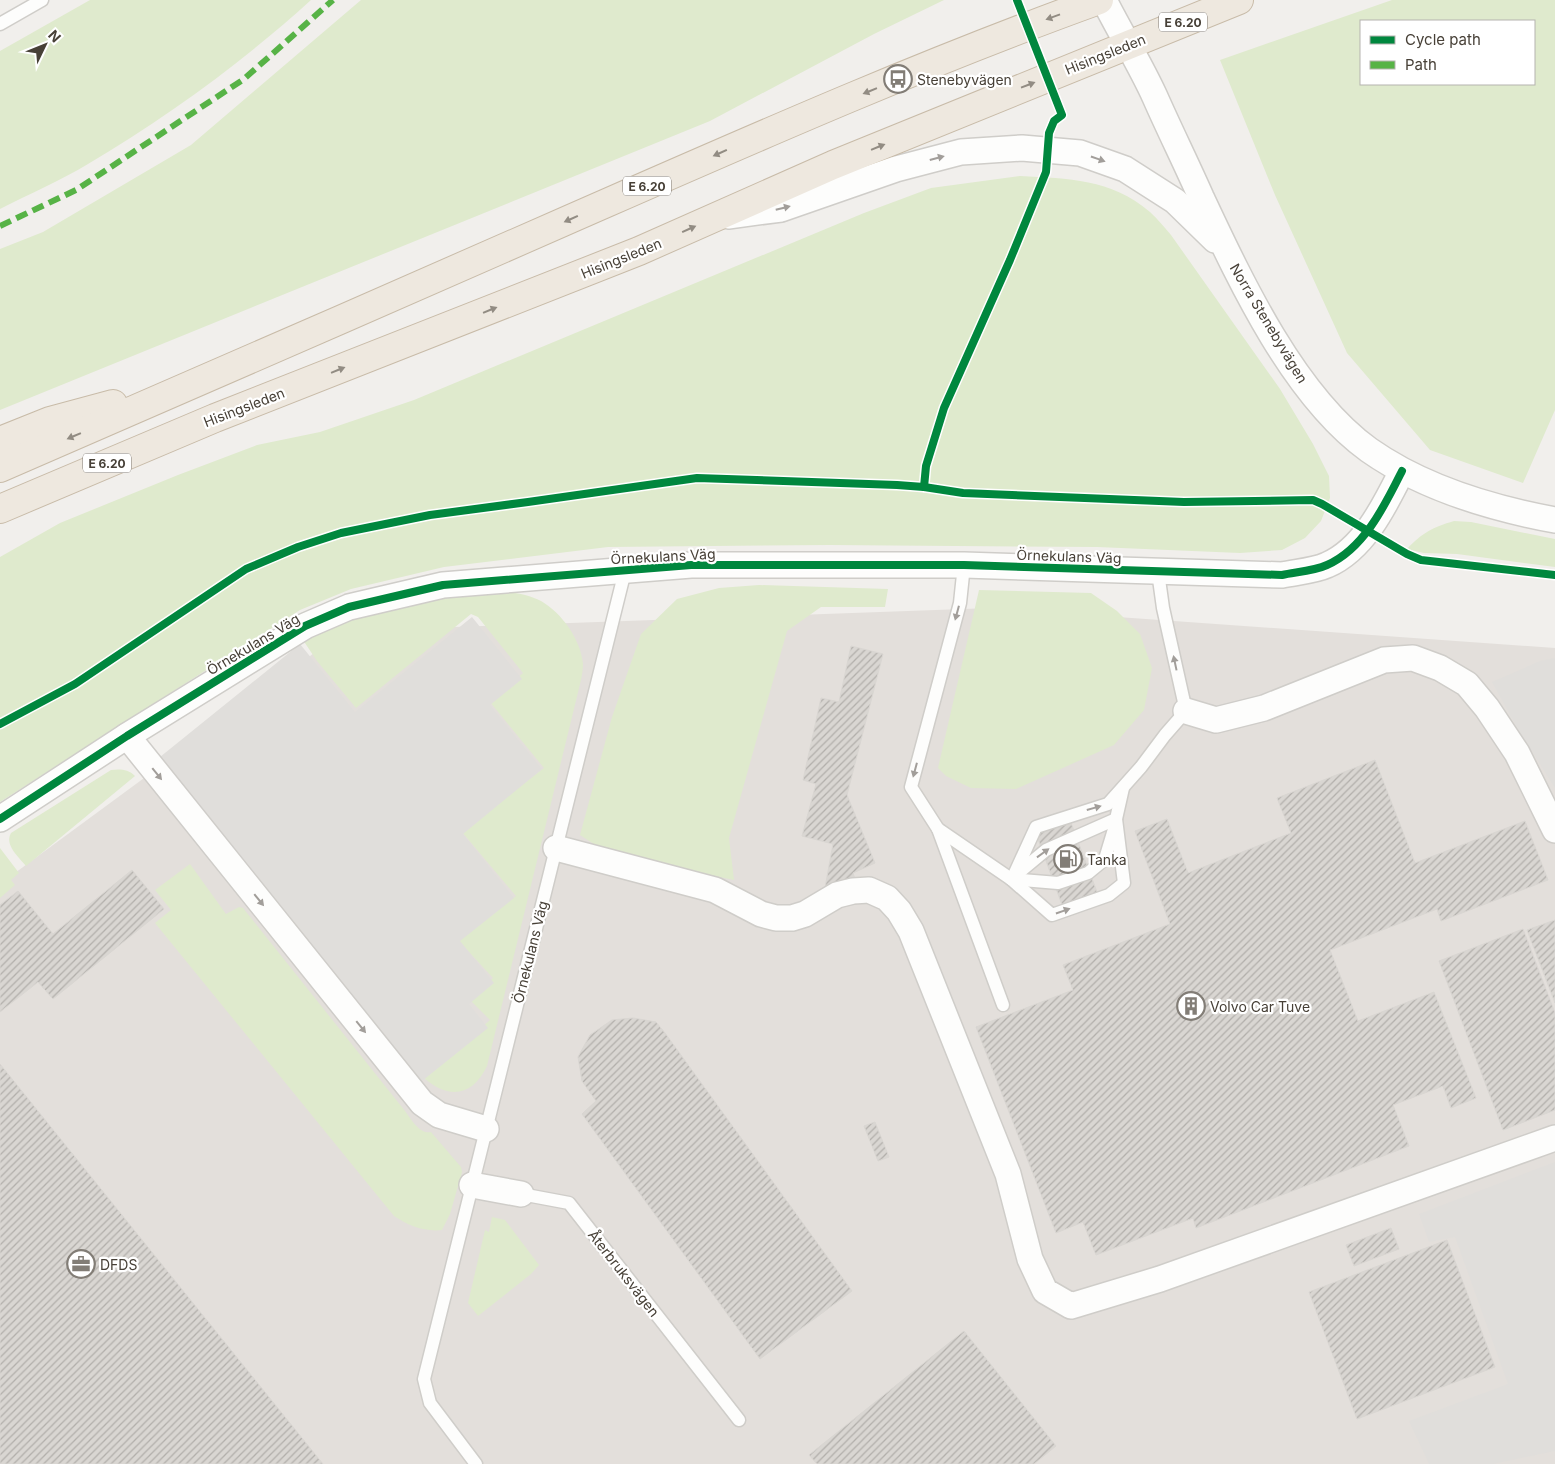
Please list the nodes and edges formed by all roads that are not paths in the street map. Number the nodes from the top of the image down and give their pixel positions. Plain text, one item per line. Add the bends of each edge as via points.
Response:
1 (42, 0) edge
2 (1099, 0) edge
3 (1104, 0) edge
4 (1239, 0) edge
5 (0, 24) edge
6 (1127, 46) junction
7 (718, 217) junction
8 (1226, 250) junction
9 (199, 382) junction
10 (214, 418) junction
11 (0, 441) edge
12 (0, 468) edge
13 (1402, 471) junction
14 (0, 508) edge
15 (1555, 520) edge
16 (0, 527) edge
17 (964, 565) junction
18 (625, 571) junction
19 (1158, 572) junction
20 (1186, 711) junction
21 (127, 736) junction
22 (1122, 788) junction
23 (0, 819) edge
24 (1116, 819) junction
25 (938, 829) junction
26 (1555, 830) edge
27 (556, 848) junction
28 (1012, 879) junction
29 (1003, 1005) dead end
30 (486, 1129) junction
31 (1555, 1138) edge
32 (472, 1185) junction
33 (521, 1194) joint
34 (739, 1420) dead end
35 (476, 1464) edge

1 - 5 lane
2 -> 9 highway, E 6.20 via 1026,26 749,140
3 - 6 street, Norra Stenebyvägen
4 - 6 highway, Hisingsleden / E 6.20
7 -> 6 highway, Hisingsleden / E 6.20 via 833,165
6 - 8 street, Norra Stenebyvägen
7 -> 8 street via 781,209 896,169 961,152 1022,148 1080,153 1125,169 1175,201
10 -> 7 highway, Hisingsleden / E 6.20 via 630,255
8 - 13 street, Norra Stenebyvägen via 1259,312 1304,384 1368,449
9 - 11 highway via 50,420
9 -> 12 highway, E 6.20
10 - 14 highway, Hisingsleden / E 6.20
10 - 16 highway
13 - 15 street, Norra Stenebyvägen via 1494,506
13 - 19 street, Örnekulans Väg via 1368,530 1348,552 1327,566 1282,574
17 - 18 street, Örnekulans Väg via 691,566
17 - 19 street, Örnekulans Väg
17 -> 25 lane via 960,603 910,787
18 - 21 street, Örnekulans Väg via 443,585 349,606 305,626
18 - 27 lane, Örnekulans Väg
20 -> 19 lane
20 - 22 lane
20 - 26 street via 1216,720 1225,718 1264,708 1384,660 1413,658 1440,668 1467,684 1488,708 1517,753
21 - 23 street, Örnekulans Väg
21 -> 30 street via 422,1102 439,1115
22 - 24 lane
28 -> 22 lane via 1036,827 1108,804
28 -> 24 lane via 1046,850
24 - 28 lane via 1105,859 1088,874 1058,883
28 -> 24 lane via 1052,915 1109,895 1124,883
25 - 28 lane
25 - 29 lane
27 - 30 lane, Örnekulans Väg
27 - 31 street via 715,890 760,914 776,918 805,914 837,895 853,891 869,890 886,898 899,911 911,931 1008,1174 1030,1259 1045,1291 1070,1306 1160,1278
30 - 32 lane, Örnekulans Väg
32 - 33 street, Återbruksvägen
32 - 35 lane, Örnekulans Väg via 424,1379 430,1403
33 - 34 lane, Återbruksvägen via 569,1203

